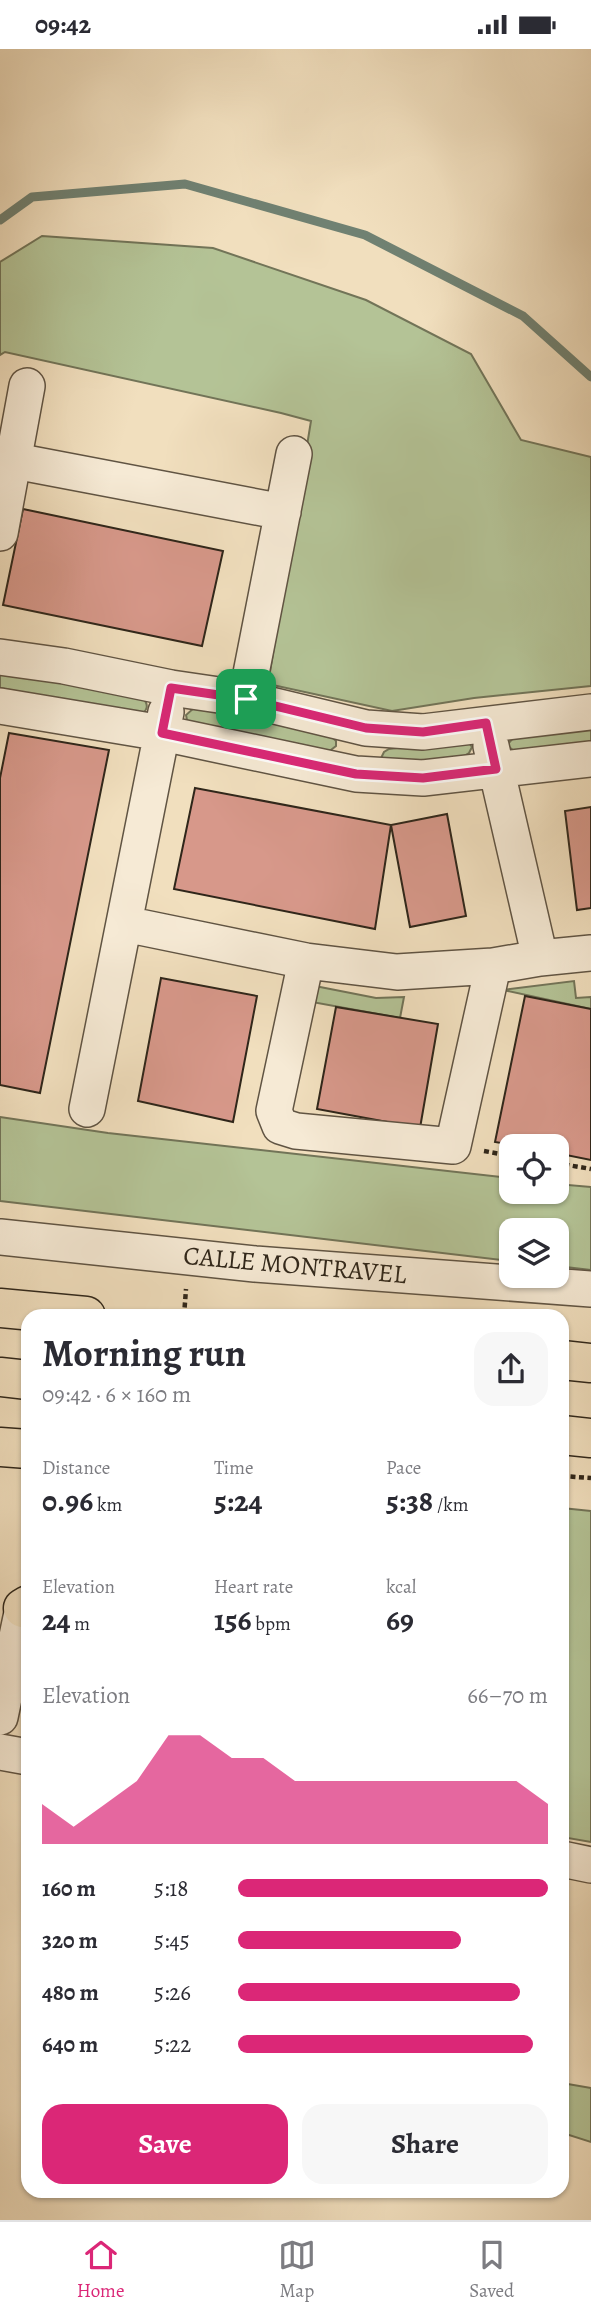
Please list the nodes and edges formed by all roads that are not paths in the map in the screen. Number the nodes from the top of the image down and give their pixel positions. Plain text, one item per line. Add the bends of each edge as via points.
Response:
1 (27, 386) dead end
2 (294, 454) dead end
3 (15, 461) junction
4 (283, 512) junction
5 (0, 533) edge
6 (0, 657) edge
7 (171, 688) junction
8 (246, 699) junction
9 (0, 706) edge
10 (591, 712) edge
11 (486, 723) junction
12 (366, 728) junction
13 (162, 733) junction
14 (591, 759) edge
15 (496, 769) junction
16 (356, 774) junction
17 (125, 924) junction
18 (591, 953) edge
19 (540, 958) junction
20 (306, 961) junction
21 (493, 966) junction
22 (87, 1109) dead end
23 (0, 1237) edge
24 (591, 1289) edge
25 (0, 1308) edge
26 (21, 1310) edge
27 (569, 1361) edge
28 (591, 1363) edge
29 (0, 1377) edge
30 (21, 1379) edge
31 (569, 1435) edge
32 (591, 1437) edge
33 (0, 1447) edge
34 (21, 1448) edge
35 (21, 1628) edge
36 (0, 1717) edge
37 (0, 1752) edge
38 (21, 1756) edge

1 - 3 street
2 - 4 street
3 - 4 street
3 - 5 street
4 - 8 street
6 - 7 street
7 - 8 street
7 - 13 street
8 - 12 street
9 - 13 street
10 - 11 street
11 - 12 street via 423,732
11 - 15 street
12 - 16 street
13 - 16 street
13 - 17 street
14 - 15 street
15 - 16 street via 423,778
15 - 19 street
17 - 20 street
17 - 22 street
18 - 19 street
19 - 21 street
20 - 21 street via 397,972
20 - 21 street via 274,1111 280,1126 453,1146
23 - 24 street, CALLE MONTRAVEL via 255,1264
25 - 26 highway
27 - 28 highway
29 - 30 highway
31 - 32 highway
33 - 34 highway
35 - 36 street
37 - 38 street

